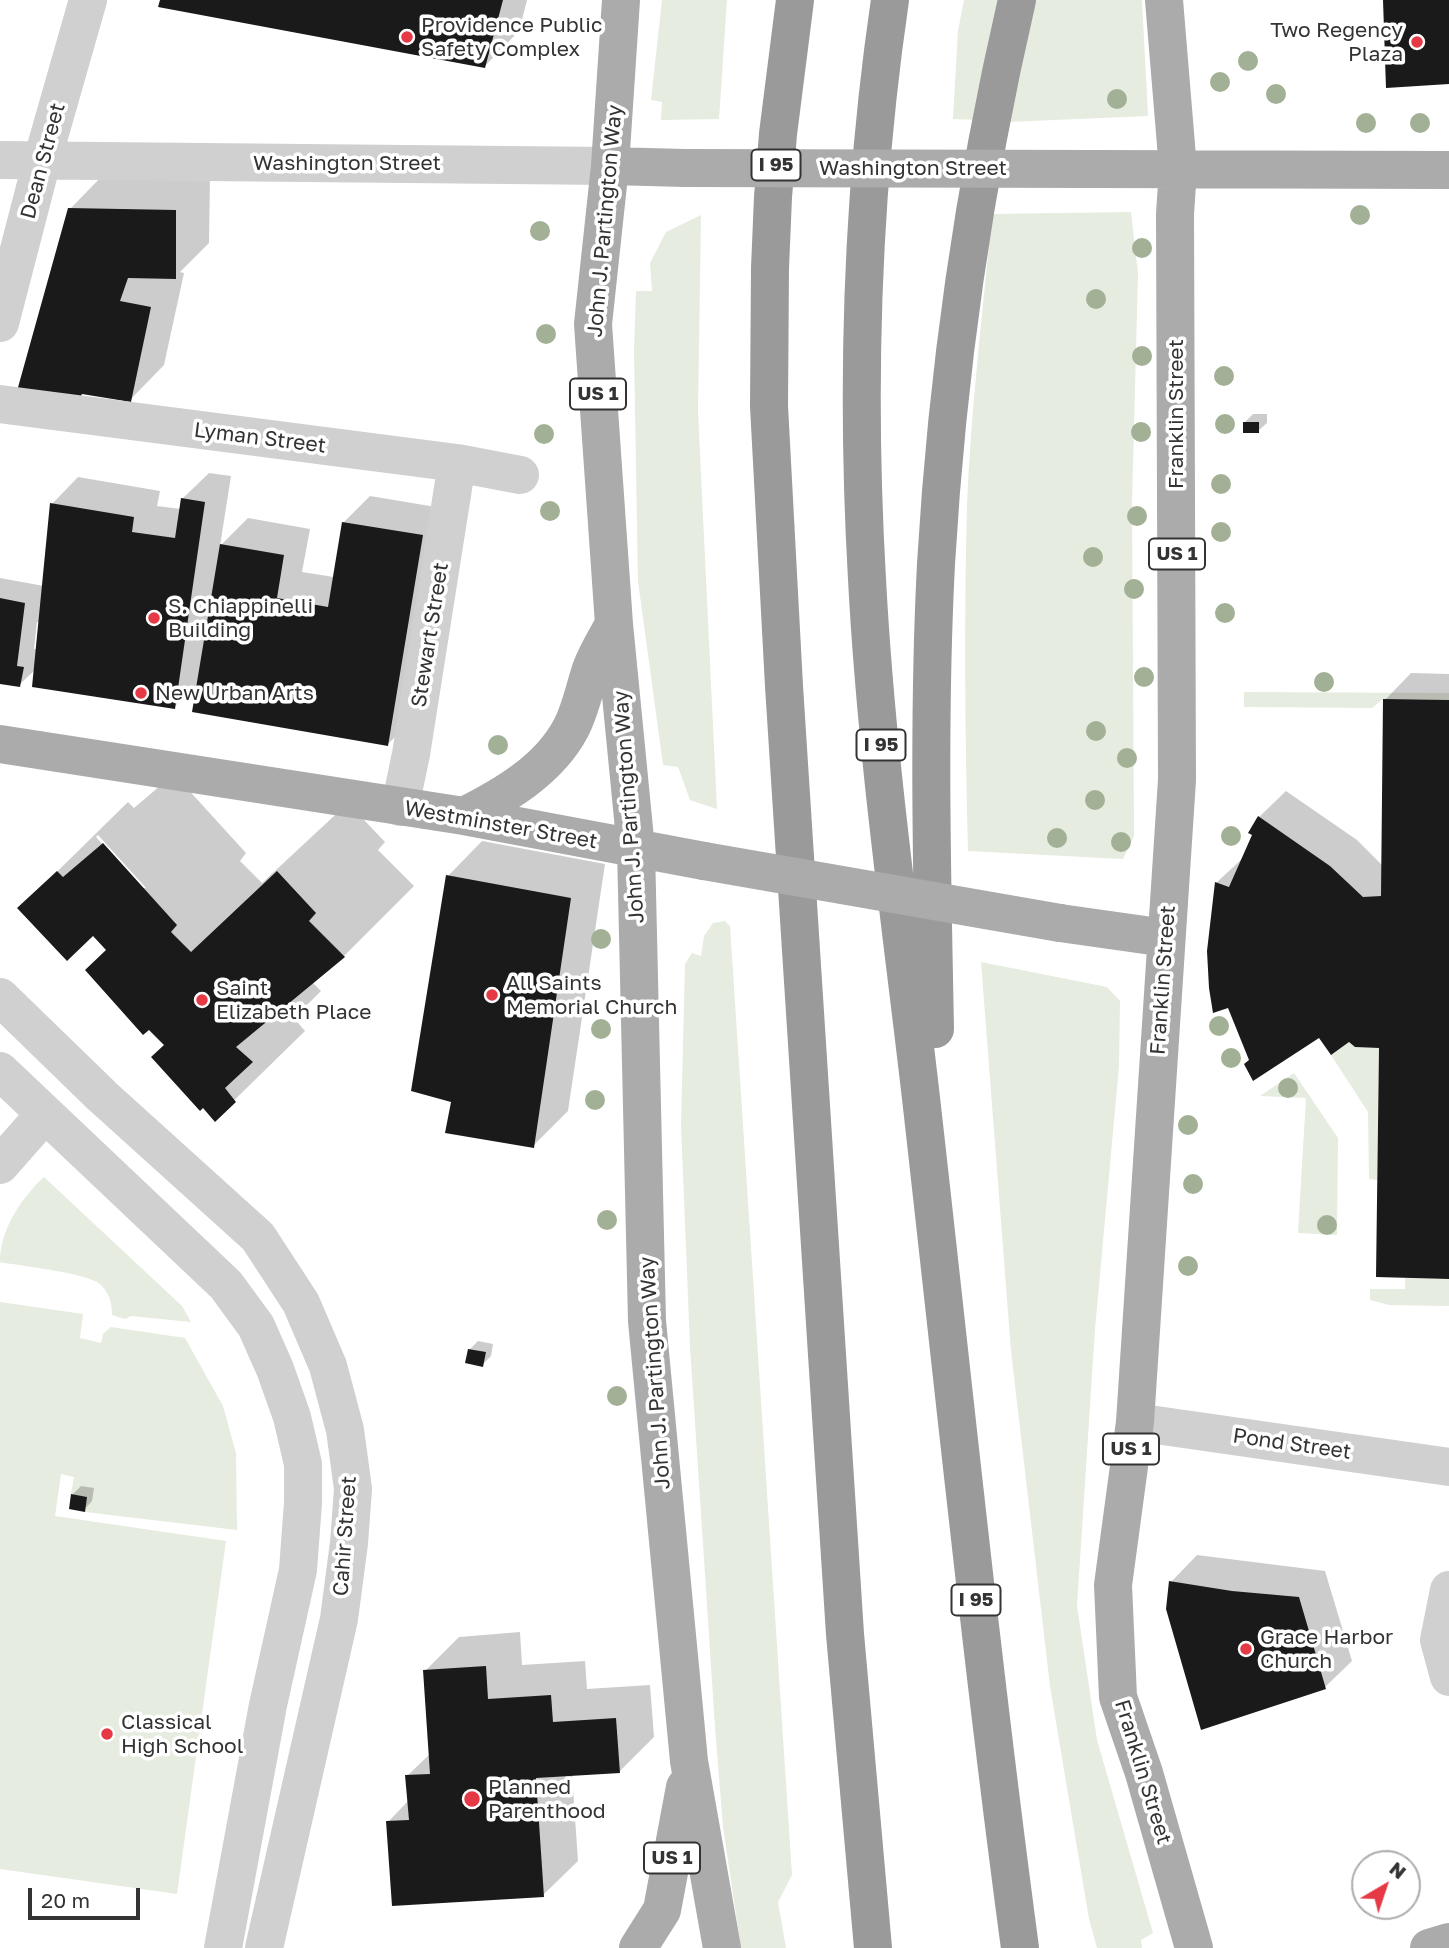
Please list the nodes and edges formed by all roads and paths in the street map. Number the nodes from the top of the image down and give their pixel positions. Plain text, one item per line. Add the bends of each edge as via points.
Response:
1 (88, 0) edge
2 (621, 0) edge
3 (795, 0) edge
4 (890, 0) edge
5 (1017, 0) edge
6 (1164, 0) edge
7 (0, 160) edge
8 (42, 161) junction
9 (610, 166) junction
10 (1178, 169) junction
11 (1449, 170) edge
12 (0, 323) edge
13 (0, 404) edge
14 (457, 463) junction
15 (520, 475) dead end
16 (614, 624) junction
17 (0, 744) edge
18 (400, 807) junction
19 (464, 816) junction
20 (636, 849) junction
21 (1166, 938) junction
22 (0, 997) edge
23 (0, 1071) edge
24 (44, 1115) junction
25 (0, 1165) edge
26 (938, 1251) junction
27 (1135, 1422) junction
28 (1449, 1467) edge
29 (1449, 1590) edge
30 (1449, 1677) edge
31 (689, 1761) junction
32 (1449, 1942) edge
33 (223, 1948) edge
34 (264, 1948) edge
35 (638, 1948) edge
36 (722, 1948) edge
37 (873, 1948) edge
38 (1020, 1948) edge
39 (1195, 1948) edge
40 (1429, 1948) edge

1 - 8 street, Dean Street
2 - 9 main road, John J. Partington Way / US 1
3 - 37 highway, I 95 via 773,197 769,406 846,1648
4 - 26 highway, I 95 via 867,235 863,373 867,580 878,719
5 - 26 highway via 992,116 962,304 936,565 931,771
6 - 10 main road, Franklin Street / US 1
7 - 8 street, Washington Street
8 - 9 street, Washington Street
8 - 12 street, Dean Street
9 - 10 main road, Washington Street, bridge
9 - 16 main road, John J. Partington Way / US 1 via 593,324
10 - 11 main road, Washington Street
10 - 21 main road, Franklin Street / US 1 via 1177,780
13 - 14 street, Lyman Street
14 - 15 street, Lyman Street
14 - 18 street, Stewart Street
16 - 19 main road via 590,670 570,730 553,753 521,784
16 - 20 main road, John J. Partington Way / US 1
17 - 18 main road, Westminster Street
18 - 19 main road, Westminster Street
19 - 20 main road, Westminster Street
20 - 21 main road, Westminster Street, bridge
20 - 31 main road, John J. Partington Way / US 1 via 647,1321
21 - 27 main road, Franklin Street / US 1
22 - 34 street, Cahir Street via 258,1237 301,1303 328,1366 345,1430 353,1489 349,1543 340,1619
23 - 24 street, Cahir Street
24 - 25 street
24 - 33 street, Cahir Street via 226,1284 256,1326 275,1369 303,1464 298,1570
26 - 38 highway, I 95
27 - 28 street, Pond Street
27 - 39 main road, Franklin Street / US 1 via 1113,1585 1118,1697
29 - 30 street via 1439,1640
31 - 35 main road, US 1 via 662,1910
31 - 36 main road, John J. Partington Way
32 - 40 main road

